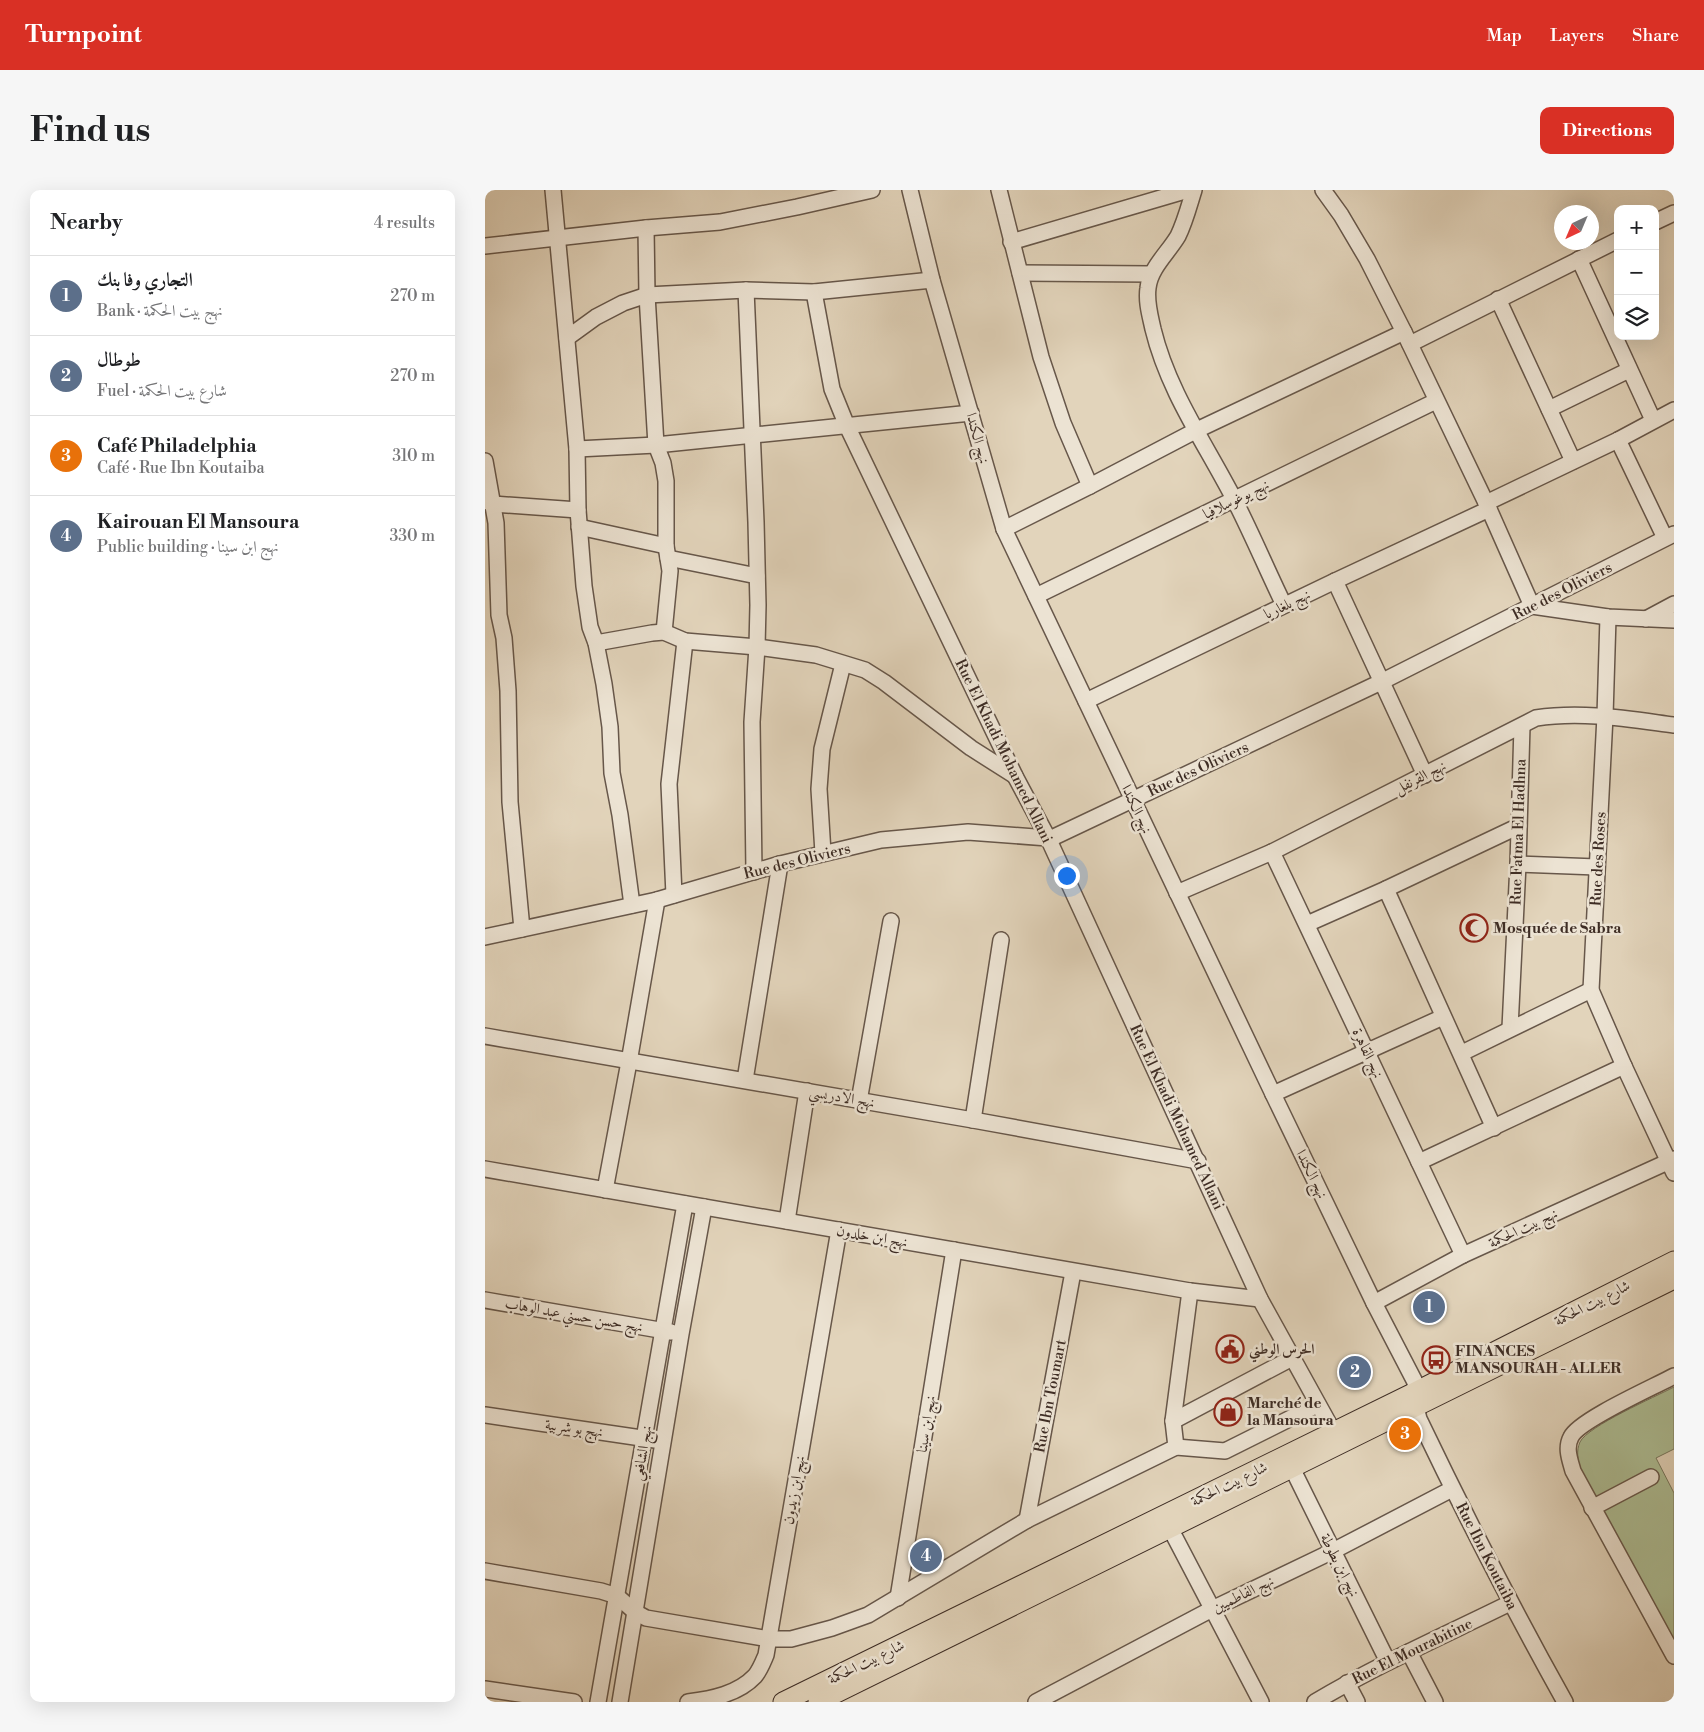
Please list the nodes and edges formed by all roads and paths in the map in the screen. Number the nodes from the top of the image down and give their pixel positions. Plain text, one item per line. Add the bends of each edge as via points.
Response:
1 (553, 190) edge
2 (872, 190) edge
3 (910, 190) edge
4 (999, 190) edge
5 (1188, 190) edge
6 (1194, 190) edge
7 (1323, 190) edge
8 (811, 197) edge
9 (1674, 212) edge
10 (1659, 220) edge
11 (646, 228) junction
12 (557, 238) junction
13 (1011, 242) junction
14 (1614, 242) edge
15 (485, 246) edge
16 (1579, 259) junction
17 (1020, 273) junction
18 (1151, 274) junction
19 (932, 280) junction
20 (746, 290) junction
21 (814, 292) junction
22 (647, 295) junction
23 (1498, 299) junction
24 (567, 338) junction
25 (1407, 338) junction
26 (1629, 370) junction
27 (1436, 400) junction
28 (1549, 409) junction
29 (1674, 410) edge
30 (971, 413) junction
31 (1653, 420) junction
32 (847, 426) junction
33 (1197, 430) junction
34 (753, 434) junction
35 (1618, 440) junction
36 (656, 445) junction
37 (577, 450) junction
38 (485, 461) edge
39 (1573, 461) junction
40 (1090, 486) junction
41 (1234, 500) junction
42 (489, 502) edge
43 (1488, 506) junction
44 (578, 510) junction
45 (579, 527) junction
46 (1004, 528) junction
47 (1670, 536) edge
48 (667, 552) junction
49 (757, 576) junction
50 (1335, 581) junction
51 (1036, 596) junction
52 (1674, 604) edge
53 (1284, 605) junction
54 (1532, 606) junction
55 (1608, 617) junction
56 (1645, 619) junction
57 (1674, 620) edge
58 (665, 632) junction
59 (685, 641) junction
60 (596, 643) junction
61 (757, 647) junction
62 (843, 664) junction
63 (1381, 682) junction
64 (1086, 701) junction
65 (1605, 716) junction
66 (1674, 725) edge
67 (1522, 726) junction
68 (1425, 775) junction
69 (1015, 776) junction
70 (1133, 799) junction
71 (1519, 826) junction
72 (1047, 838) junction
73 (1272, 852) junction
74 (823, 853) junction
75 (780, 864) junction
76 (1518, 864) junction
77 (1597, 867) junction
78 (754, 872) junction
79 (1386, 889) junction
80 (1177, 893) junction
81 (674, 894) junction
82 (657, 900) junction
83 (632, 905) junction
84 (891, 921) dead end
85 (1307, 924) junction
86 (522, 929) junction
87 (485, 937) edge
88 (1001, 940) dead end
89 (1591, 990) junction
90 (1443, 1017) junction
91 (1510, 1028) junction
92 (485, 1036) edge
93 (1367, 1052) junction
94 (1462, 1053) junction
95 (629, 1062) junction
96 (1624, 1066) junction
97 (745, 1080) junction
98 (807, 1091) junction
99 (1273, 1094) junction
100 (859, 1100) junction
101 (973, 1120) junction
102 (1494, 1128) junction
103 (1198, 1161) junction
104 (1419, 1162) junction
105 (1672, 1164) edge
106 (485, 1169) edge
107 (605, 1190) junction
108 (685, 1204) junction
109 (704, 1207) junction
110 (787, 1221) junction
111 (839, 1230) junction
112 (954, 1250) junction
113 (1463, 1255) junction
114 (1674, 1262) edge
115 (1073, 1272) junction
116 (1674, 1279) edge
117 (1190, 1291) junction
118 (1261, 1299) junction
119 (485, 1300) edge
120 (1374, 1303) junction
121 (663, 1330) junction
122 (681, 1334) junction
123 (1292, 1358) junction
124 (1674, 1376) edge
125 (1415, 1400) junction
126 (1317, 1405) junction
127 (485, 1415) edge
128 (1173, 1421) junction
129 (645, 1438) junction
130 (1336, 1438) junction
131 (663, 1441) junction
132 (1175, 1447) junction
133 (1292, 1468) junction
134 (1651, 1477) dead end
135 (1452, 1489) junction
136 (1592, 1508) junction
137 (1027, 1520) junction
138 (1170, 1528) junction
139 (1333, 1551) junction
140 (485, 1572) edge
141 (617, 1596) junction
142 (898, 1598) junction
143 (1510, 1604) junction
144 (1212, 1609) junction
145 (635, 1612) junction
146 (769, 1640) junction
147 (1409, 1652) junction
148 (1674, 1656) edge
149 (1388, 1662) junction
150 (1347, 1683) junction
151 (485, 1689) edge
152 (827, 1696) edge
153 (574, 1702) edge
154 (598, 1702) edge
155 (620, 1702) edge
156 (688, 1702) edge
157 (783, 1702) edge
158 (1036, 1702) edge
159 (1261, 1702) edge
160 (1315, 1702) edge
161 (1357, 1702) edge
162 (1435, 1702) edge
163 (1565, 1702) edge

1 - 12 street
2 - 8 street
3 - 19 street, نهج الكندا
4 - 13 street
5 - 13 street
6 - 18 street via 1179,235
7 - 25 street via 1363,252
8 - 11 street via 720,222
9 - 10 street
11 - 12 street
11 - 22 street
12 - 15 street
12 - 24 street
13 - 17 street
14 - 16 street
16 - 23 street
16 - 26 street
17 - 18 street
17 - 40 street via 1041,357 1063,423
18 - 33 street via 1147,303 1158,351
19 - 21 street
19 - 30 street, نهج الكندا
20 - 21 street
20 - 22 street
20 - 34 street
21 - 32 street, Rue El Khadi Mohamed Allani via 832,389
22 - 24 street via 596,316
22 - 36 street
23 - 25 street
23 - 28 street
24 - 37 street
25 - 27 street
25 - 33 street
26 - 28 street
26 - 31 street
27 - 41 street, نهج يوغوسلافيا
27 - 43 street
28 - 39 street
29 - 31 street, نهج بلغاريا
30 - 32 street
30 - 46 street, نهج الكندا
31 - 35 street, نهج بلغاريا
32 - 34 street
32 - 69 street, Rue El Khadi Mohamed Allani
33 - 40 street
33 - 41 street
34 - 36 street
34 - 49 street
35 - 39 street, نهج بلغاريا
35 - 47 street
36 - 37 street
36 - 48 street via 666,481
37 - 44 street
38 - 42 street
39 - 43 street, نهج بلغاريا
40 - 46 street
41 - 51 street, نهج يوغوسلافيا
41 - 53 street
42 - 44 street
42 - 86 street via 496,523 499,615 505,643 508,691 510,802
43 - 50 street, نهج بلغاريا
43 - 54 street
44 - 45 street
45 - 48 street
45 - 60 street via 590,627
46 - 51 street, نهج الكندا
47 - 54 street, Rue des Oliviers
48 - 49 street
48 - 58 street via 670,571
49 - 61 street
50 - 53 street, نهج بلغاريا
50 - 63 street
51 - 64 street, نهج الكندا
52 - 56 street
53 - 64 street, نهج بلغاريا
54 - 55 street
54 - 63 street, Rue des Oliviers
55 - 56 street
55 - 65 street, Rue des Roses
56 - 57 street
58 - 59 street
58 - 60 street
59 - 61 street
59 - 81 street via 669,784
60 - 83 street
61 - 62 street via 816,655
61 - 78 street via 752,722
62 - 69 street via 865,670 884,682 971,748
62 - 74 street via 822,749 819,788
63 - 68 street
63 - 70 street, Rue des Oliviers
64 - 70 street, نهج الكندا
65 - 66 street, نهج القرنفل
65 - 67 street, نهج القرنفل via 1558,714 1536,718
65 - 77 street, Rue des Roses
67 - 68 street, نهج القرنفل
67 - 71 street, Rue Fatma El Hadhna
68 - 73 street, نهج القرنفل
69 - 72 street, Rue El Khadi Mohamed Allani
70 - 72 street, Rue des Oliviers
70 - 80 street, نهج الكندا
71 - 76 street, Rue Fatma El Hadhna
71 - 79 street
72 - 74 street, Rue des Oliviers via 968,832 881,840
72 - 103 street, Rue El Khadi Mohamed Allani
73 - 80 street, نهج القرنفل
73 - 85 street, نهج القاهرة
74 - 75 street, Rue des Oliviers
75 - 78 street, Rue des Oliviers
75 - 97 street
76 - 77 street
76 - 91 street, Rue Fatma El Hadhna
77 - 89 street, Rue des Roses
78 - 81 street, Rue des Oliviers
79 - 85 street
79 - 90 street
80 - 99 street, نهج الكندا
81 - 82 street, Rue des Oliviers
82 - 83 street, Rue des Oliviers
82 - 95 street
83 - 86 street, Rue des Oliviers
84 - 100 street
85 - 93 street, نهج القاهرة
86 - 87 street, Rue des Oliviers
88 - 101 street
89 - 91 street
89 - 96 street, Rue des Roses
90 - 93 street
90 - 94 street
91 - 94 street
92 - 95 street, نهج الادريسي
93 - 99 street
93 - 104 street, نهج القاهرة
94 - 102 street
95 - 97 street, نهج الادريسي
95 - 107 street
96 - 102 street
96 - 105 street, Rue des Roses
97 - 98 street, نهج الادريسي
98 - 100 street, نهج الادريسي
98 - 110 street
99 - 120 street, نهج الكندا
100 - 101 street, نهج الادريسي
101 - 103 street, نهج الادريسي
102 - 104 street
103 - 118 street, Rue El Khadi Mohamed Allani
104 - 113 street, نهج القاهرة
105 - 113 street, نهج بيت الحكمة
106 - 107 street, نهج ابن خلدون
107 - 108 street, نهج ابن خلدون
108 - 109 street, نهج ابن خلدون
108 - 121 street, نهج الشافعي
109 - 110 street, نهج ابن خلدون
109 - 122 street, نهج الشافعي
110 - 111 street, نهج ابن خلدون
111 - 112 street, نهج ابن خلدون
111 - 146 street, نهج ابن زيدون
112 - 115 street, نهج ابن خلدون
112 - 142 street, نهج ابن سينا
113 - 120 street, نهج بيت الحكمة
114 - 125 main road, شارع بيت الحكمة
115 - 117 street, نهج ابن خلدون
115 - 137 street, Rue Ibn Toumart
116 - 125 main road, شارع بيت الحكمة
117 - 118 street, نهج ابن خلدون
117 - 128 street
118 - 123 street, Rue El Khadi Mohamed Allani
119 - 121 street, نهج حسن حسني عبد الوهاب
120 - 125 street, نهج الكندا via 1415,1382
121 - 122 street, نهج حسن حسني عبد الوهاب
121 - 129 street, نهج الشافعي
122 - 131 street, نهج الشافعي
123 - 126 street, Rue El Khadi Mohamed Allani
123 - 128 street
124 - 136 street via 1585,1422 1571,1437 1568,1454 1573,1471
125 - 130 main road, شارع بيت الحكمة
125 - 135 street, Rue Ibn Koutaiba via 1419,1419
126 - 130 street, Rue El Khadi Mohamed Allani
126 - 132 street via 1225,1451
127 - 129 street, نهج بو شربية
128 - 132 street
129 - 131 street, نهج بو شربية
129 - 141 street, نهج الشافعي
130 - 133 main road, شارع بيت الحكمة
130 - 152 main road, شارع بيت الحكمة
131 - 145 street, نهج الشافعي
132 - 137 street
133 - 138 main road, شارع بيت الحكمة
133 - 139 street, نهج ابن بطوطة
134 - 136 street
135 - 139 street, نهج الفاطميين
135 - 143 street, Rue Ibn Koutaiba
136 - 148 street
137 - 142 street
138 - 144 street
138 - 152 main road, شارع بيت الحكمة
139 - 144 street, نهج الفاطميين
139 - 149 street, نهج ابن بطوطة
140 - 141 street
141 - 145 street
141 - 154 street, نهج الشافعي
142 - 146 street via 868,1615 832,1628 791,1639
143 - 147 street, Rue El Mourabitine
143 - 163 street, Rue Ibn Koutaiba
144 - 158 street, نهج الفاطميين
144 - 159 street
145 - 146 street via 665,1622
145 - 155 street, نهج الشافعي
146 - 156 street, نهج ابن زيدون via 761,1668 747,1683 721,1696
147 - 149 street, Rue El Mourabitine
147 - 162 street
149 - 150 street, Rue El Mourabitine
150 - 160 street, Rue El Mourabitine
150 - 161 street
151 - 153 street
152 - 157 main road, شارع بيت الحكمة

